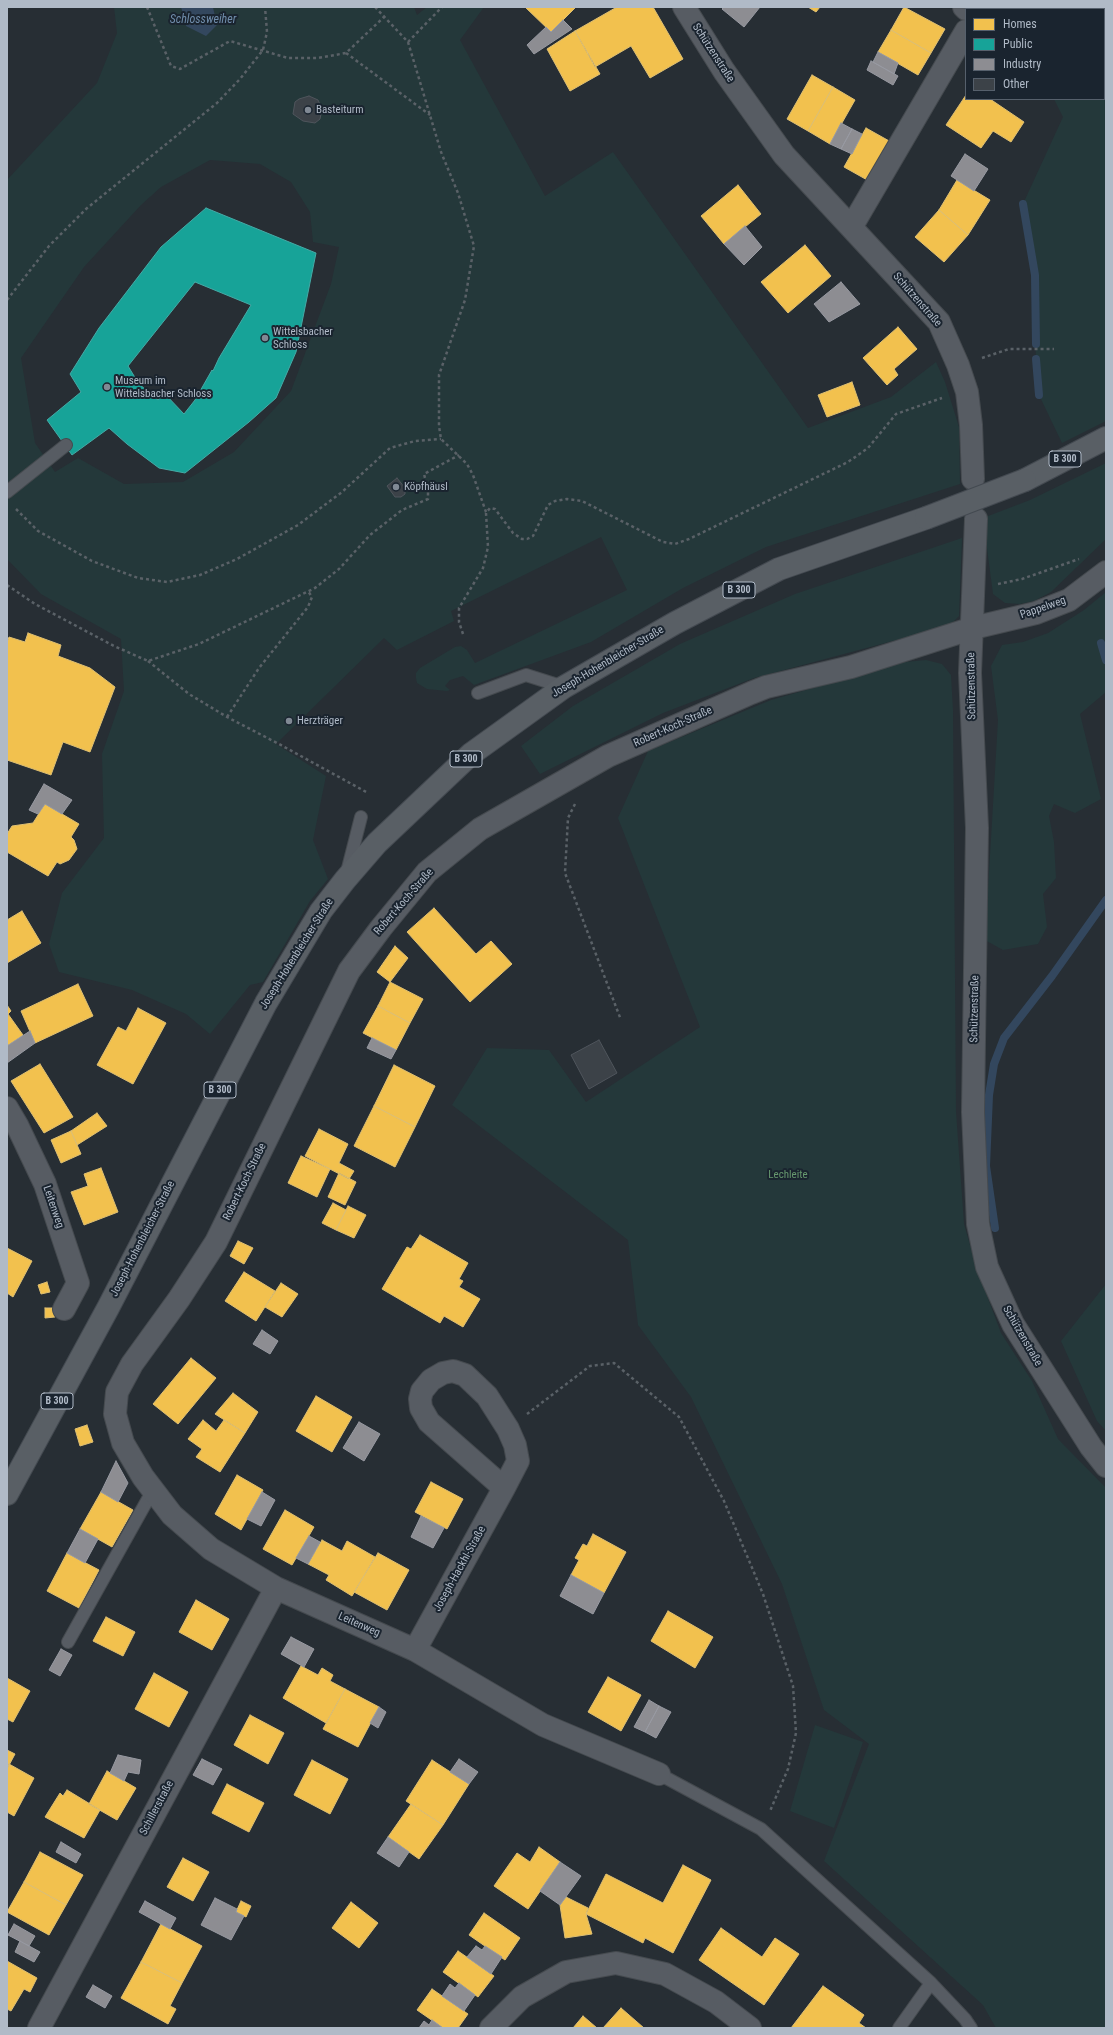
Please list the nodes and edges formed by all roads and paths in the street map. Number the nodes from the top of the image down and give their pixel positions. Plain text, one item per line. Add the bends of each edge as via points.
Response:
1 (148, 7) edge
2 (265, 7) edge
3 (375, 7) edge
4 (442, 7) edge
5 (684, 7) edge
6 (384, 17) junction
7 (965, 33) edge
8 (408, 42) junction
9 (263, 50) junction
10 (346, 54) junction
11 (430, 115) junction
12 (852, 226) junction
13 (7, 300) edge
14 (1054, 349) dead end
15 (958, 365) junction
16 (966, 390) junction
17 (1106, 438) edge
18 (441, 439) junction
19 (66, 445) dead end
20 (459, 455) junction
21 (973, 479) dead end
22 (7, 492) edge
23 (14, 507) dead end
24 (486, 513) junction
25 (976, 519) dead end
26 (1086, 556) dead end
27 (1106, 572) edge
28 (7, 585) edge
29 (974, 588) junction
30 (308, 591) junction
31 (973, 628) junction
32 (463, 634) dead end
33 (148, 661) junction
34 (564, 687) junction
35 (478, 693) dead end
36 (227, 718) junction
37 (368, 793) dead end
38 (577, 800) dead end
39 (361, 817) dead end
40 (345, 880) junction
41 (621, 1020) dead end
42 (7, 1108) edge
43 (64, 1309) dead end
44 (115, 1414) joint
45 (508, 1429) junction
46 (1106, 1466) edge
47 (504, 1488) junction
48 (153, 1490) junction
49 (7, 1494) edge
50 (276, 1588) junction
51 (68, 1642) dead end
52 (415, 1650) junction
53 (659, 1774) joint
54 (761, 1829) junction
55 (931, 1983) junction
56 (39, 2028) edge
57 (491, 2028) edge
58 (750, 2028) edge
59 (899, 2028) edge
60 (971, 2028) edge

1 - 9 path via 171,66 180,69 230,41
2 - 9 path via 267,32
3 - 6 path
4 - 8 path
5 - 12 street, Schützenstraße via 724,71 784,155
6 - 8 path
6 - 10 path
7 - 12 street
8 - 11 path
9 - 10 path via 288,58 318,58
9 - 13 path via 217,102 86,209 49,246
10 - 11 path
11 - 18 path via 474,246 465,300 439,375 438,412
12 - 15 street, Schützenstraße via 939,322
14 - 15 path via 1009,349
15 - 16 street, Schützenstraße
16 - 21 street, Schützenstraße via 971,425
16 - 24 path via 896,414 868,448 848,462 675,544 663,542 582,501 561,500 548,505 533,536 527,540 517,537 495,509 490,508
17 - 34 main road, Joseph-Hohenbleicher-Straße / B 300, bridge via 1025,480 926,518 779,569 675,622
18 - 20 path
18 - 23 path via 415,441 390,448 342,492 298,525 237,559 200,575 167,582 138,578 92,560 38,531
19 - 22 lane
20 - 24 path via 473,475
20 - 30 path via 424,474 428,499 402,510 370,535 339,570
24 - 32 path via 486,559 478,579 459,608 459,622
25 - 29 street, Schützenstraße
26 - 29 path via 1022,578
27 - 31 street, Pappelweg via 1069,600 1036,613
28 - 33 path via 42,608
29 - 31 street, Schützenstraße
30 - 33 path via 199,644
30 - 36 path via 312,597 308,607 259,668
31 - 44 street, Robert-Koch-Straße via 851,667 766,687 672,726 608,756 480,829 427,872 349,972 216,1242 132,1364 117,1392
31 - 46 street, Schützenstraße via 970,673 977,828 973,1112 978,1224 987,1267 1013,1324 1091,1447
33 - 36 path via 189,694
34 - 35 lane via 526,675
34 - 40 main road, Joseph-Hohenbleicher-Straße / B 300 via 471,754 377,843
36 - 37 path
38 - 41 path via 568,818 566,872
39 - 40 lane
40 - 49 main road, Joseph-Hohenbleicher-Straße / B 300 via 321,911 266,1003 108,1308
42 - 43 street, Leitenweg via 45,1184 78,1283
44 - 48 street, Leitenweg via 123,1443
45 - 47 street, Joseph-Hackhl-Straße via 518,1461
45 - 47 street, Joseph-Hackhl-Straße via 487,1396 466,1375 453,1371 442,1373 431,1380 422,1391 421,1408 429,1422
45 - 54 path via 590,1366 614,1363 679,1417 724,1501 763,1594 793,1686 796,1733 788,1769
47 - 52 street, Joseph-Hackhl-Straße
48 - 50 street, Leitenweg via 172,1515 211,1549
48 - 51 lane
50 - 52 street, Leitenweg
50 - 56 street, Schillerstraße
52 - 53 street, Leitenweg via 543,1725
53 - 54 lane
54 - 55 lane
55 - 59 lane
55 - 60 lane
57 - 58 street via 522,1997 566,1972 616,1963 665,1974 716,2002

